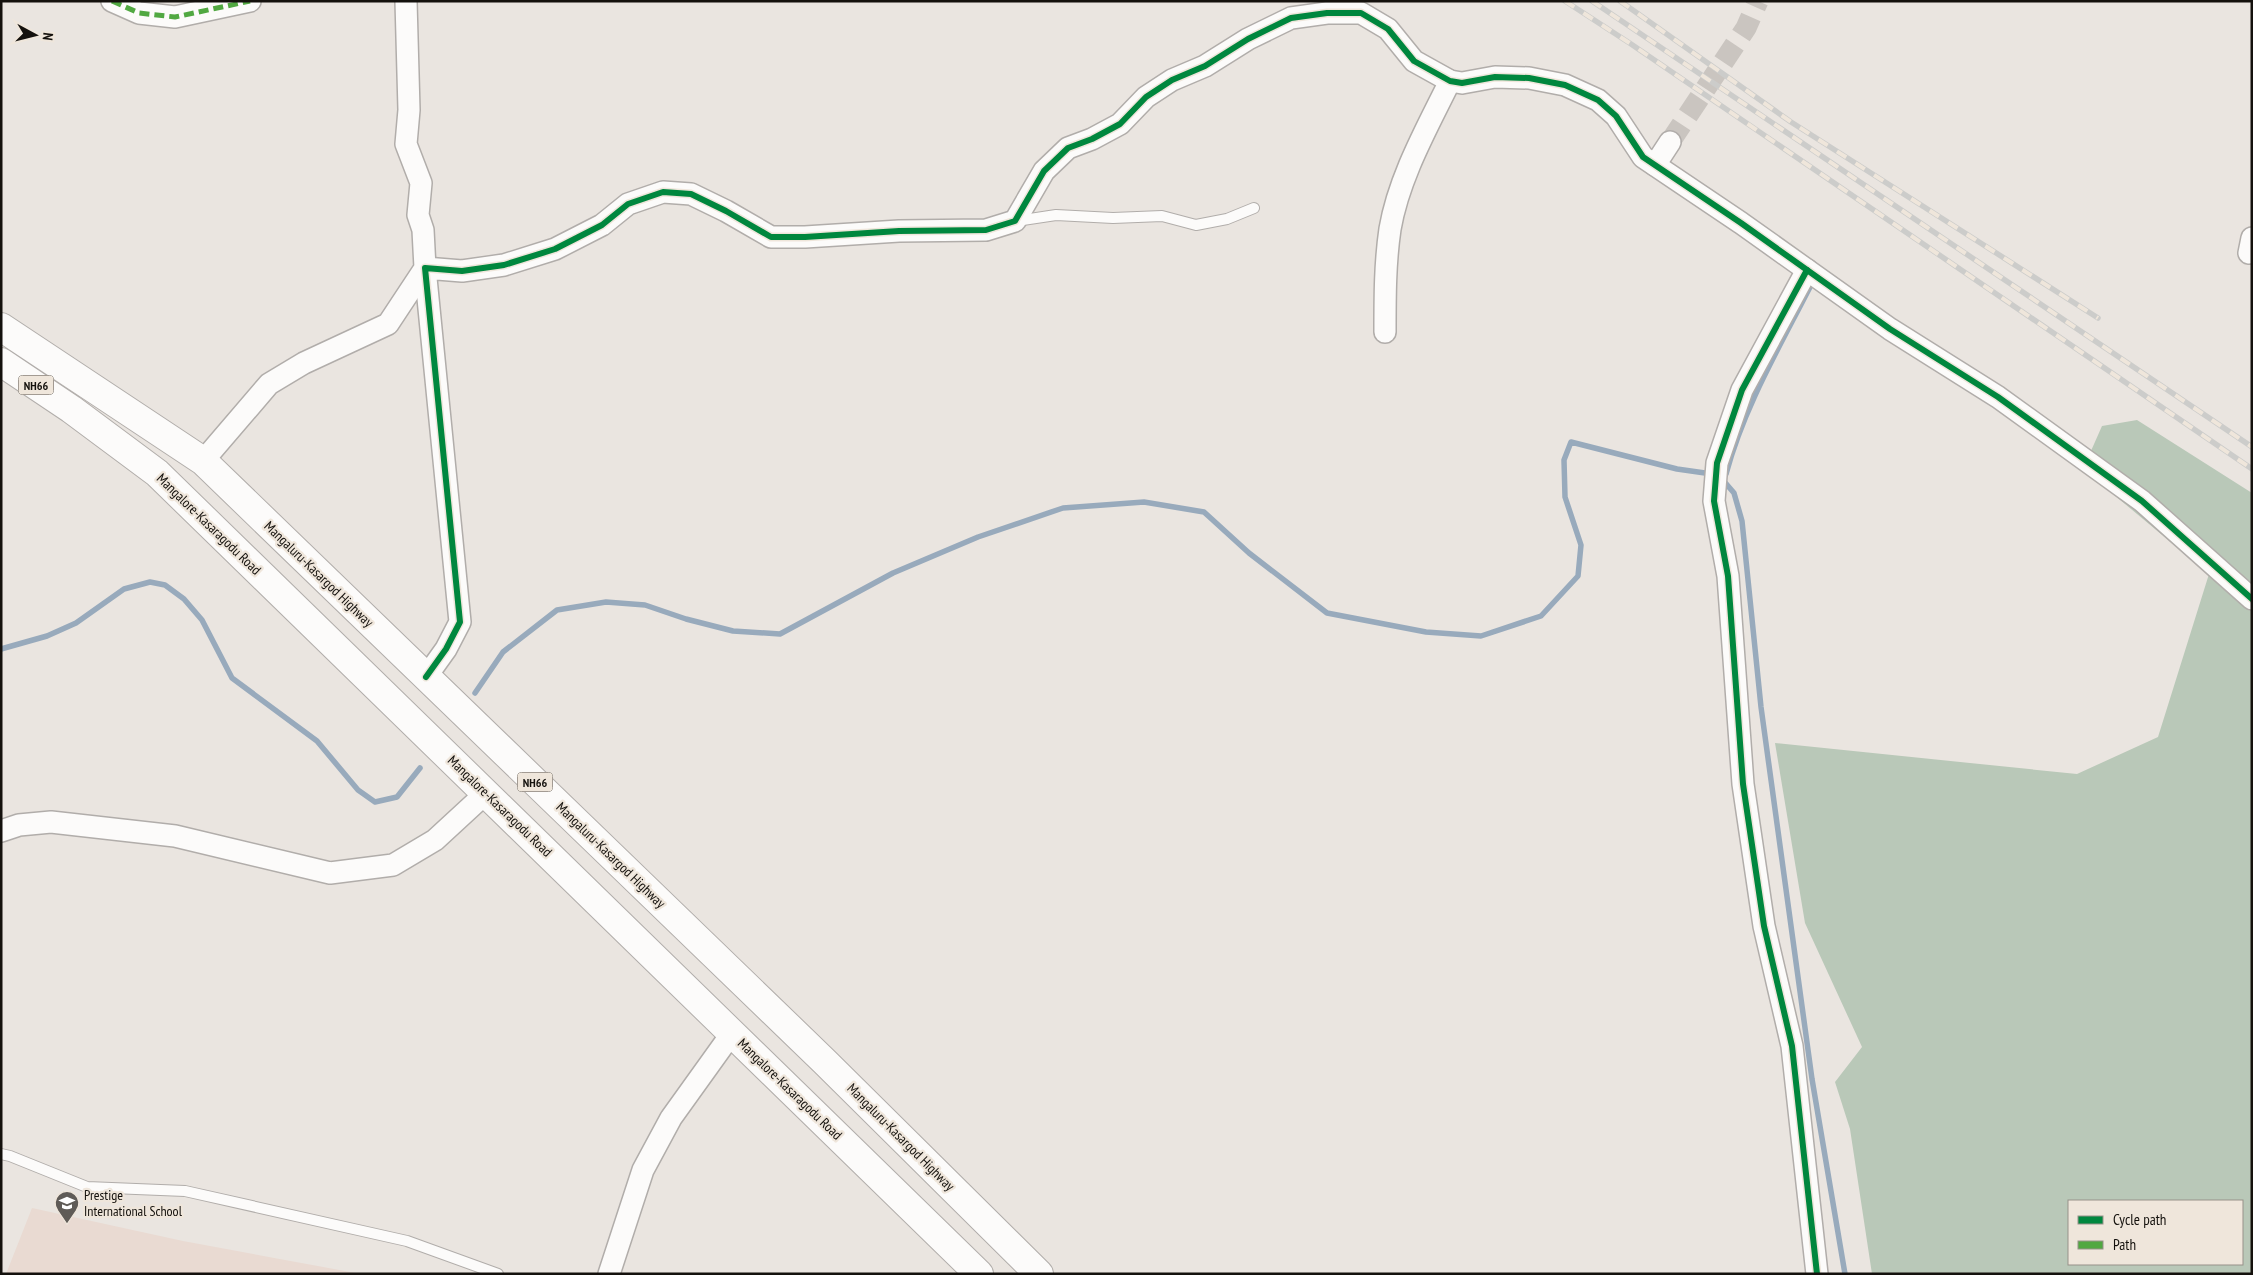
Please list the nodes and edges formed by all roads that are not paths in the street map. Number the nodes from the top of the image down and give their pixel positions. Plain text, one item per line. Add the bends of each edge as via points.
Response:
1 (112, 1) edge
2 (250, 1) edge
3 (406, 1) edge
4 (1450, 81) junction
5 (1670, 142) tunnel mouth
6 (1655, 165) junction
7 (1254, 208) dead end
8 (1015, 221) junction
9 (425, 268) junction
10 (1807, 270) junction
11 (1, 327) edge
12 (1385, 332) dead end
13 (1, 362) edge
14 (203, 461) junction
15 (2252, 599) edge
16 (426, 677) junction
17 (486, 793) junction
18 (1, 831) edge
19 (732, 1033) junction
20 (1, 1154) edge
21 (498, 1274) edge
22 (609, 1274) edge
23 (979, 1274) edge
24 (1039, 1274) edge
25 (1817, 1274) edge

1 - 2 street via 139,13 175,17
3 - 9 street via 409,110 406,144 421,184 418,215 423,230
4 - 6 street via 1462,83 1495,76 1564,85 1598,100 1616,116 1643,157
4 - 8 street via 1414,61 1388,29 1361,13 1291,18 1248,39 1205,66 1172,80 1146,97 1120,124 1068,148 1044,171
4 - 12 street via 1405,177 1390,228
5 - 6 street
6 - 10 street
7 - 8 lane via 1227,219 1196,225 1162,216 1056,215
8 - 9 street via 986,230 771,237 691,194 663,192 628,204 602,225 555,249 504,266 462,272
9 - 14 street via 388,324 304,363 269,384
9 - 16 street via 460,622
10 - 15 street via 1890,329 1998,397 2142,502
10 - 25 street via 1742,390 1717,463 1714,501 1728,576 1743,784 1764,926 1792,1046
11 - 14 highway, Mangaluru-Kasargod Highway / NH66
13 - 17 highway, Mangalore-Kasaragodu Road / NH66 via 157,473
14 - 16 highway, Mangaluru-Kasargod Highway / NH66
16 - 24 highway, Mangaluru-Kasargod Highway / NH66 via 825,1062
17 - 18 street via 435,840 393,865 330,873 175,836 51,822 19,825
17 - 19 highway, Mangalore-Kasaragodu Road / NH66
19 - 22 street via 671,1118 643,1170
19 - 23 highway, Mangalore-Kasaragodu Road / NH66
20 - 21 lane via 87,1187 185,1191 407,1241

